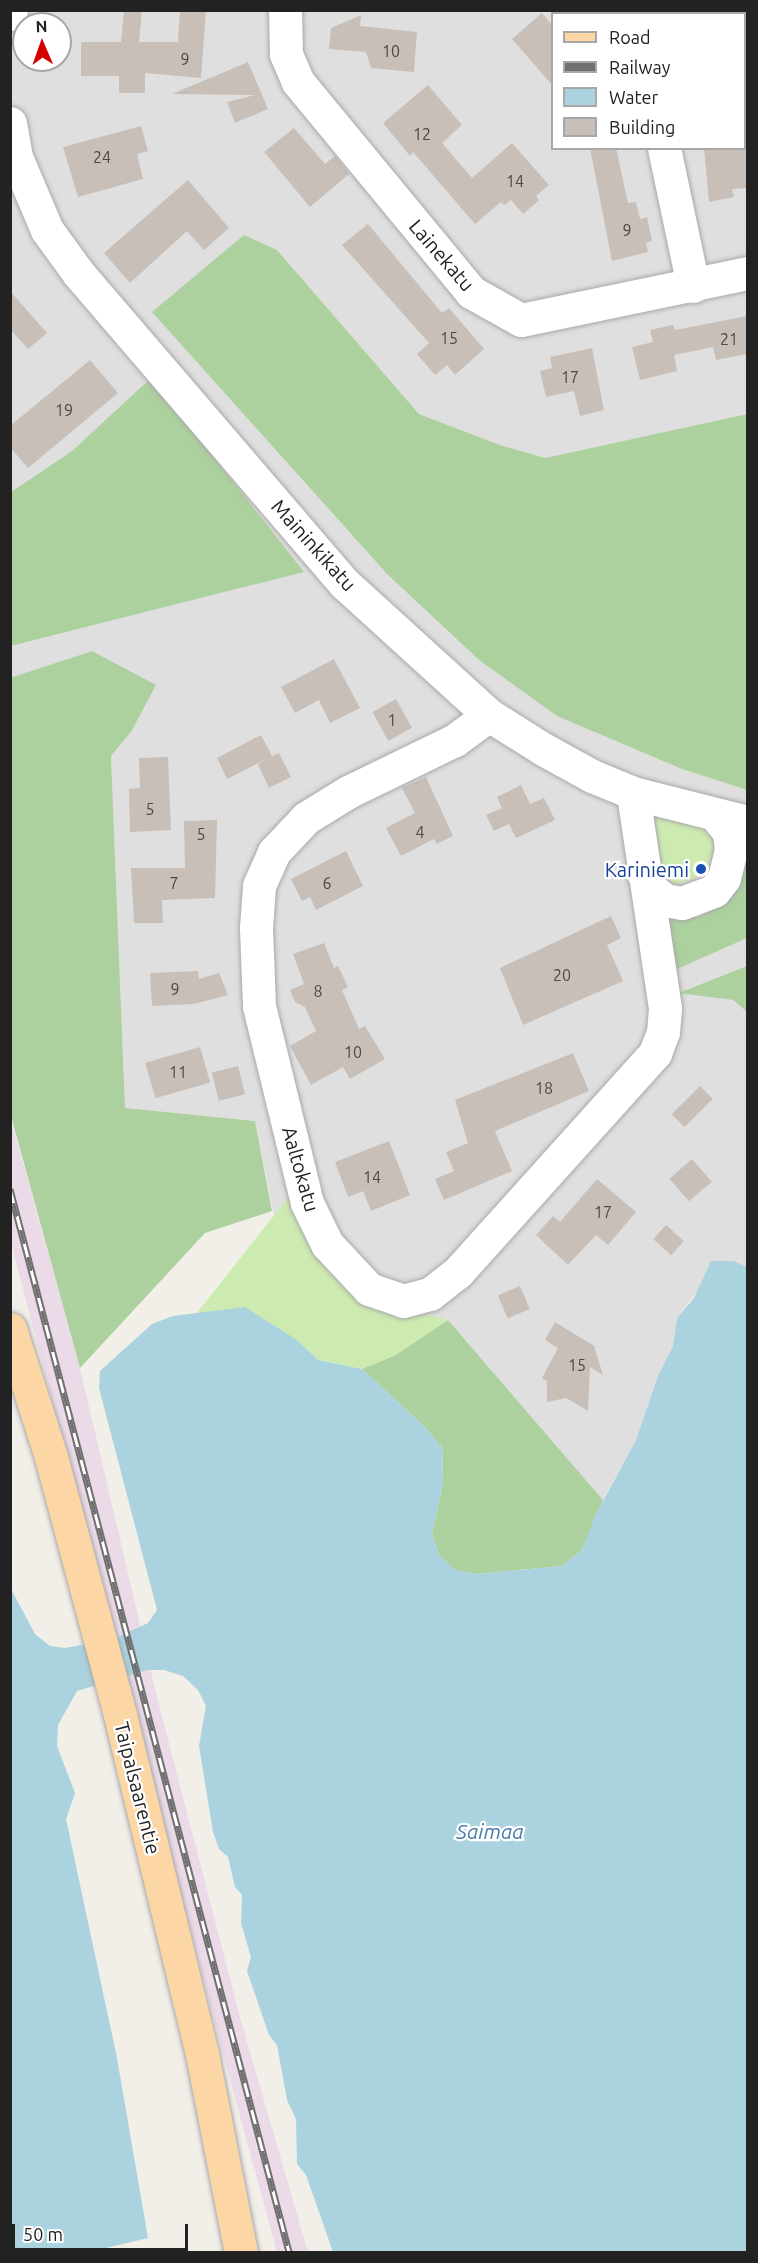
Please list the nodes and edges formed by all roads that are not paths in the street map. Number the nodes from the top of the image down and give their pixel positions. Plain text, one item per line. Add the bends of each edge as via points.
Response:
1 (285, 10) edge
2 (10, 123) edge
3 (664, 150) edge
4 (747, 273) edge
5 (693, 285) junction
6 (489, 715) junction
7 (633, 793) junction
8 (715, 816) junction
9 (747, 822) edge
10 (641, 870) junction
11 (10, 1329) edge
12 (242, 2253) edge

1 - 5 street, Lainekatu via 286,54 298,82 471,292 521,320
2 - 6 street, Maininkikatu via 28,192 47,230 80,274 345,584
3 - 5 street
4 - 5 street, Lainekatu
6 - 7 street, Maininkikatu via 592,776
6 - 10 street, Aaltokatu via 455,740 348,792 306,818 274,852 259,886 259,1006 307,1203 327,1244 369,1289 403,1301 430,1294 458,1272 655,1053 663,1032 665,1008
7 - 8 street, Maininkikatu
7 - 10 street, Aaltokatu
8 - 9 street, Maininkikatu
8 - 10 street via 729,832 731,850 724,878 714,891 682,903 665,900 653,891
11 - 12 main road, Taipalsaarentie via 51,1457 120,1715 202,2054

